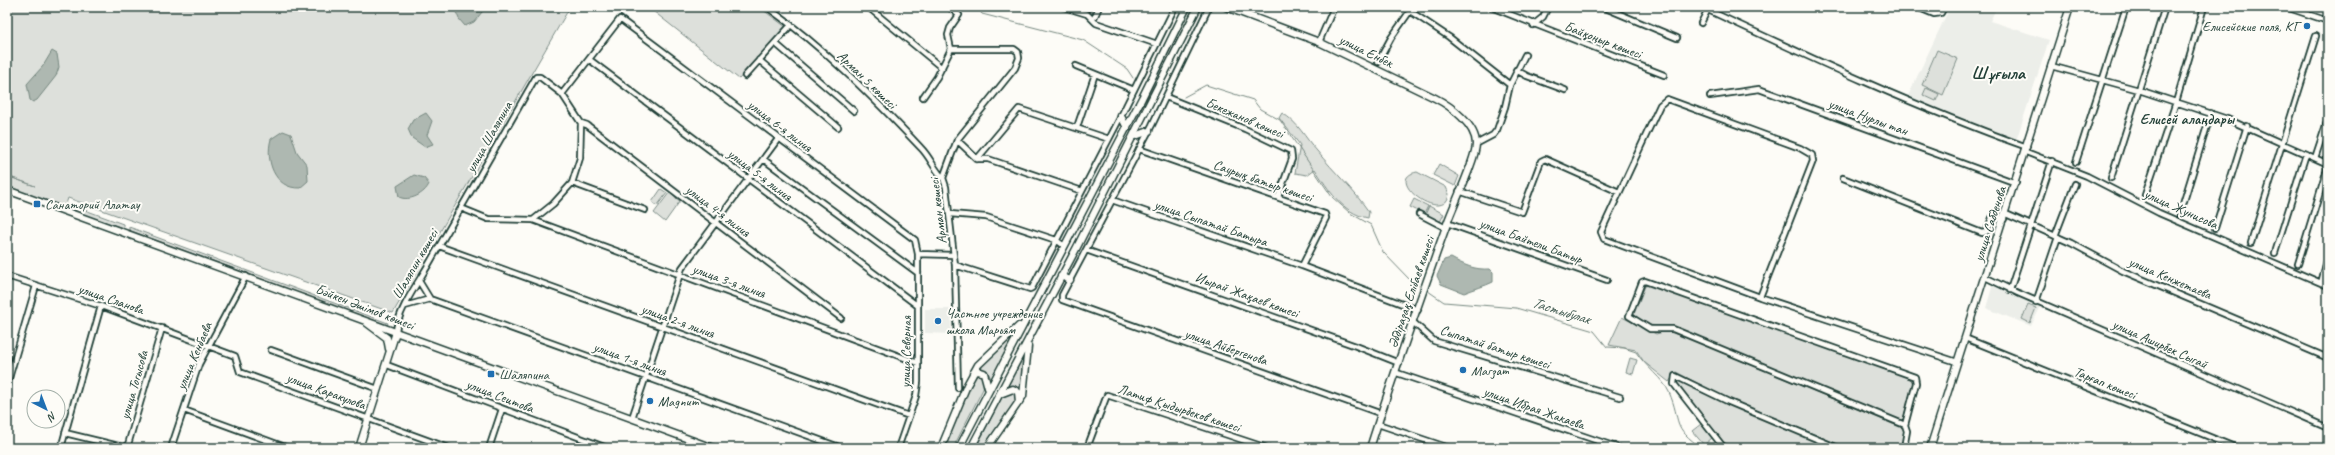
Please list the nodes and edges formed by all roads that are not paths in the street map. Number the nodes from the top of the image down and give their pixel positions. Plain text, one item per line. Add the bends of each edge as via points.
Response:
1 (767, 7) edge
2 (868, 7) edge
3 (949, 7) edge
4 (1064, 7) edge
5 (1100, 7) edge
6 (1175, 7) edge
7 (1186, 7) edge
8 (1198, 7) edge
9 (1209, 7) edge
10 (1226, 7) edge
11 (1334, 7) edge
12 (1404, 7) edge
13 (1491, 7) edge
14 (1548, 7) edge
15 (1603, 7) edge
16 (1917, 7) edge
17 (1944, 7) edge
18 (2070, 7) edge
19 (2126, 7) edge
20 (2165, 7) edge
21 (2204, 7) edge
22 (2286, 7) edge
23 (1708, 8) edge
24 (1410, 11) junction
25 (1096, 16) dead end
26 (2328, 21) edge
27 (1701, 23) dead end
28 (792, 25) junction
29 (1533, 25) junction
30 (2316, 36) dead end
31 (1677, 38) dead end
32 (1319, 42) junction
33 (775, 43) junction
34 (1157, 44) junction
35 (951, 49) junction
36 (1525, 55) dead end
37 (590, 60) junction
38 (759, 60) junction
39 (1378, 62) dead end
40 (1076, 66) dead end
41 (2051, 66) junction
42 (942, 68) junction
43 (1516, 70) junction
44 (1095, 74) junction
45 (1664, 75) dead end
46 (745, 76) dead end
47 (2102, 80) junction
48 (1510, 85) junction
49 (1134, 90) junction
50 (1565, 90) dead end
51 (2139, 90) junction
52 (562, 94) junction
53 (1710, 96) dead end
54 (923, 97) dead end
55 (1166, 97) junction
56 (2176, 102) junction
57 (854, 111) dead end
58 (2211, 113) junction
59 (1121, 116) junction
60 (2328, 119) edge
61 (581, 123) junction
62 (2247, 126) junction
63 (1077, 127) junction
64 (838, 128) dead end
65 (1127, 128) junction
66 (1148, 131) junction
67 (1133, 137) junction
68 (778, 139) junction
69 (1109, 139) junction
70 (957, 140) junction
71 (1476, 144) junction
72 (2281, 144) junction
73 (1139, 149) junction
74 (2027, 149) junction
75 (2306, 154) junction
76 (2315, 158) junction
77 (763, 159) junction
78 (977, 159) junction
79 (2052, 161) junction
80 (2076, 162) dead end
81 (2328, 165) edge
82 (943, 178) junction
83 (1843, 178) dead end
84 (2111, 178) dead end
85 (748, 180) junction
86 (572, 183) junction
87 (2016, 183) junction
88 (2075, 184) dead end
89 (7, 190) edge
90 (1082, 191) junction
91 (1459, 191) junction
92 (1619, 192) junction
93 (2145, 195) dead end
94 (1278, 197) junction
95 (1112, 200) junction
96 (461, 208) junction
97 (645, 210) dead end
98 (950, 214) junction
99 (1419, 214) dead end
100 (2180, 214) dead end
101 (2005, 217) junction
102 (533, 220) junction
103 (716, 223) junction
104 (1447, 225) junction
105 (2030, 225) junction
106 (2215, 228) dead end
107 (2056, 237) junction
108 (1056, 240) junction
109 (2251, 243) dead end
110 (1063, 245) junction
111 (439, 246) junction
112 (1086, 250) junction
113 (2275, 253) dead end
114 (918, 254) junction
115 (954, 255) junction
116 (1057, 258) junction
117 (2328, 258) edge
118 (1068, 263) junction
119 (2298, 264) dead end
120 (955, 265) junction
121 (1302, 266) junction
122 (1044, 267) junction
123 (1050, 270) junction
124 (918, 273) junction
125 (680, 275) junction
126 (7, 276) edge
127 (246, 276) junction
128 (1061, 276) junction
129 (1985, 277) junction
130 (1070, 280) junction
131 (1607, 280) dead end
132 (419, 281) junction
133 (2321, 283) junction
134 (36, 286) junction
135 (2328, 286) edge
136 (2010, 290) junction
137 (1760, 297) junction
138 (430, 299) junction
139 (2036, 302) junction
140 (101, 306) junction
141 (405, 306) junction
142 (918, 306) junction
143 (1418, 310) junction
144 (360, 318) junction
145 (841, 318) dead end
146 (1026, 318) junction
147 (1414, 323) junction
148 (662, 326) junction
149 (162, 328) junction
150 (396, 332) junction
151 (1029, 338) junction
152 (1965, 338) junction
153 (208, 346) junction
154 (271, 350) dead end
155 (2328, 358) edge
156 (1958, 362) junction
157 (918, 363) junction
158 (1399, 363) junction
159 (387, 365) junction
160 (973, 373) junction
161 (1397, 373) junction
162 (645, 376) junction
163 (7, 385) edge
164 (958, 388) dead end
165 (378, 389) junction
166 (988, 390) junction
167 (1000, 394) junction
168 (1620, 398) dead end
169 (1019, 402) junction
170 (502, 409) junction
171 (184, 410) junction
172 (1382, 414) junction
173 (909, 416) junction
174 (368, 418) junction
175 (632, 418) junction
176 (1378, 424) junction
177 (1905, 425) junction
178 (2328, 428) edge
179 (65, 433) junction
180 (593, 443) junction
181 (1723, 446) edge
182 (61, 448) edge
183 (127, 448) edge
184 (171, 448) edge
185 (288, 448) edge
186 (359, 448) edge
187 (449, 448) edge
188 (490, 448) edge
189 (591, 448) edge
190 (607, 448) edge
191 (713, 448) edge
192 (842, 448) edge
193 (898, 448) edge
194 (941, 448) edge
195 (959, 448) edge
196 (971, 448) edge
197 (987, 448) edge
198 (1087, 448) edge
199 (1267, 448) edge
200 (1370, 448) edge
201 (1449, 448) edge
202 (1619, 448) edge
203 (1731, 448) edge
204 (1838, 448) edge
205 (1904, 448) edge
206 (1930, 448) edge
207 (2237, 448) edge

1 - 28 street, Арман 5 көшесі
2 - 42 street
3 - 35 street via 959,15 948,35
4 - 34 street via 1087,14 1096,23
5 - 25 street
6 - 34 street
7 - 65 main road
8 - 67 main road
9 - 55 street
10 - 32 main road, улица Енбек
11 - 32 street
12 - 24 street
13 - 29 street, Байқоңыр көшесі
14 - 29 street via 1543,17
15 - 31 street
16 - 17 street via 1934,14 1941,13
18 - 41 main road, улица Сабденова
19 - 47 street
20 - 51 street
21 - 56 street
22 - 26 street
23 - 27 street
23 - 74 street, улица Жунисова via 1904,99
24 - 39 street
24 - 48 street via 1449,37
28 - 33 street
28 - 82 street, Арман 5 көшесі via 855,82 918,145
29 - 45 street, Байқоңыр көшесі
30 - 72 street
32 - 71 main road, улица Енбек via 1443,102 1467,124
33 - 38 street
33 - 57 street
34 - 49 street
35 - 42 street
35 - 70 street, Арман көшесі via 1014,49 1020,58 1015,68
36 - 43 street
37 - 52 street
37 - 68 street, улица 6-я линия via 620,20
37 - 85 street, улица 5-я линия
38 - 46 street
38 - 64 street
40 - 44 street
41 - 47 street
41 - 74 main road, улица Сабденова
42 - 54 street
43 - 48 street
43 - 50 street
44 - 49 street
44 - 63 street
47 - 51 street
47 - 80 street
48 - 71 street via 1506,107 1497,130
49 - 59 street
51 - 56 street
51 - 84 street
52 - 61 street
52 - 96 street, улица Шаляпина via 540,77 536,77
53 - 87 street, улица Нурлы тан via 1759,88
55 - 66 street
55 - 94 street, Бекежанов көшесі via 1292,151 1292,159
56 - 58 street
56 - 93 street
58 - 62 street
58 - 100 street
59 - 65 main road
59 - 69 street
60 - 76 street
61 - 86 street via 580,158
61 - 103 street, улица 4-я линия
62 - 72 street
62 - 106 street
63 - 69 street
63 - 78 street via 1019,109
65 - 110 main road
66 - 67 main road
66 - 73 street
67 - 118 main road
68 - 77 street
68 - 114 street, улица 6-я линия via 915,240
69 - 90 street
70 - 78 street
70 - 82 street, Арман көшесі
71 - 91 main road, Әбдіразақ Елібаев көшесі
72 - 75 street
72 - 109 street
73 - 94 street, Саурық батыр көшесі
73 - 95 street
74 - 79 street, улица Жунисова
74 - 87 main road, улица Сабденова
75 - 76 street
75 - 113 street
76 - 81 street
77 - 85 street
77 - 124 street
78 - 90 street via 988,159
79 - 105 street
79 - 133 street, улица Жунисова via 2105,184 2159,213
81 - 119 street
82 - 98 street, Арман көшесі
83 - 101 street via 1982,233 1986,232 1992,218
85 - 103 street
85 - 142 street, улица 5-я линия
86 - 97 street
86 - 102 street via 553,204
87 - 101 main road, улица Сабденова
88 - 107 street
89 - 127 main road, Бәйкен Әшімов көшесі
90 - 108 street
91 - 92 street via 1522,212 1545,159
91 - 104 main road, Әбдіразақ Елібаев көшесі
92 - 137 street via 1600,232 1604,239
92 - 137 street via 1660,105 1667,99 1809,152 1812,161
94 - 121 street, Саурық батыр көшесі via 1326,216
95 - 112 street
95 - 121 street, улица Сыпатай Батыра
96 - 102 street via 488,219
96 - 111 street, Шаляпин көшесі
98 - 108 street via 986,218
98 - 115 street, Арман көшесі
99 - 104 street, улица Байтели Батыр
101 - 105 street, улица Кенжетаева
101 - 129 main road, улица Сабденова
102 - 125 street, улица 3-я линия
103 - 125 street via 682,268
103 - 145 street, улица 4-я линия
104 - 131 street, улица Байтели Батыр
104 - 143 main road, Әбдіразақ Елібаев көшесі
105 - 107 street, улица Кенжетаева
105 - 136 street
107 - 139 street
107 - 155 street, улица Кенжетаева via 2123,271
108 - 110 street
108 - 122 street
110 - 116 main road
111 - 132 street, Шаляпин көшесі
111 - 148 street, улица 2-я линия
112 - 130 street
112 - 158 street, Иырай Жақаев көшесі
114 - 115 street
114 - 124 street, улица Северная
115 - 120 street, Арман көшесі
116 - 118 main road
116 - 123 main road
117 - 133 street
118 - 128 main road
120 - 122 street via 1025,288 1032,288
120 - 164 street, Арман көшесі
121 - 143 street, улица Сыпатай Батыра
122 - 123 street
123 - 146 main road
124 - 142 street, улица Северная
125 - 148 street
125 - 157 street, улица 3-я линия
126 - 134 street, улица Сланова
127 - 144 main road, Бәйкен Әшімов көшесі
127 - 153 street, улица Кенбаева
128 - 130 main road
128 - 151 main road
129 - 136 street, улица Аширбек Сыгай
129 - 152 main road, улица Сабденова
130 - 172 street, улица Айбергенова via 1062,295 1064,302
132 - 138 street
132 - 141 street, Шаляпин көшесі
133 - 135 street, улица Жунисова
134 - 140 street, улица Сланова
134 - 163 street
136 - 139 street, улица Аширбек Сыгай
137 - 156 street
138 - 141 street
138 - 162 street, улица 1-я линия
139 - 178 street, улица Аширбек Сыгай
140 - 149 street, улица Сланова
140 - 179 street
141 - 150 street, Шаляпин көшесі via 396,324
142 - 157 street, улица Северная
143 - 147 main road, Әбдіразақ Елібаев көшесі
144 - 150 main road, Бәйкен Әшімов көшесі
144 - 159 main road via 387,338
146 - 160 main road via 982,360
146 - 166 main road
147 - 158 main road, Әбдіразақ Елібаев көшесі
147 - 168 street, Сыпатай батыр көшесі via 1434,341
148 - 162 street
148 - 173 street, улица 2-я линия
149 - 153 street, улица Сланова
149 - 183 street, улица Тогысова
150 - 159 main road, Шаляпин көшесі
150 - 175 main road, Бәйкен Әшімов көшесі
151 - 167 main road
151 - 169 main road via 1025,390
152 - 156 main road, улица Сабденова
152 - 207 street, Тарғап көшесі
153 - 171 street, улица Кенбаева
153 - 174 street, улица Каракулова via 235,356 240,372
154 - 165 street
156 - 206 main road, улица Сабденова
157 - 173 street, улица Северная via 916,396
158 - 161 main road, Әбдіразақ Елібаев көшесі
159 - 165 main road, Шаляпин көшесі
159 - 170 street, улица Сеитова
160 - 166 main road via 984,373
160 - 194 main road
161 - 172 main road, Әбдіразақ Елібаев көшесі
161 - 202 street, улица Ибрая Жакаева
162 - 175 street
162 - 192 street, улица 1-я линия
165 - 174 main road, Шаляпин көшесі
166 - 195 main road
167 - 169 main road via 1010,389 1016,390
167 - 196 main road
169 - 197 main road
170 - 180 street, улица Сеитова
170 - 188 street
171 - 184 street, улица Кенбаева
171 - 185 street
172 - 176 main road, Әбдіразақ Елібаев көшесі
173 - 193 street, улица Северная
174 - 186 main road, Шаляпин көшесі
174 - 187 street, улица Каракулова
175 - 191 main road, Бәйкен Әшімов көшесі
176 - 200 main road, Әбдіразақ Елібаев көшесі
176 - 201 street
177 - 177 street via 1673,330 1650,329 1629,316 1642,282 1910,374 1915,377 1916,382
177 - 205 street via 1907,431
179 - 182 street
179 - 183 street
180 - 189 street
180 - 190 street, улица Сеитова
181 - 203 street
181 - 204 street via 1674,384 1675,376
198 - 199 street, Латиф Қыдырбеков көшесі via 1107,395

